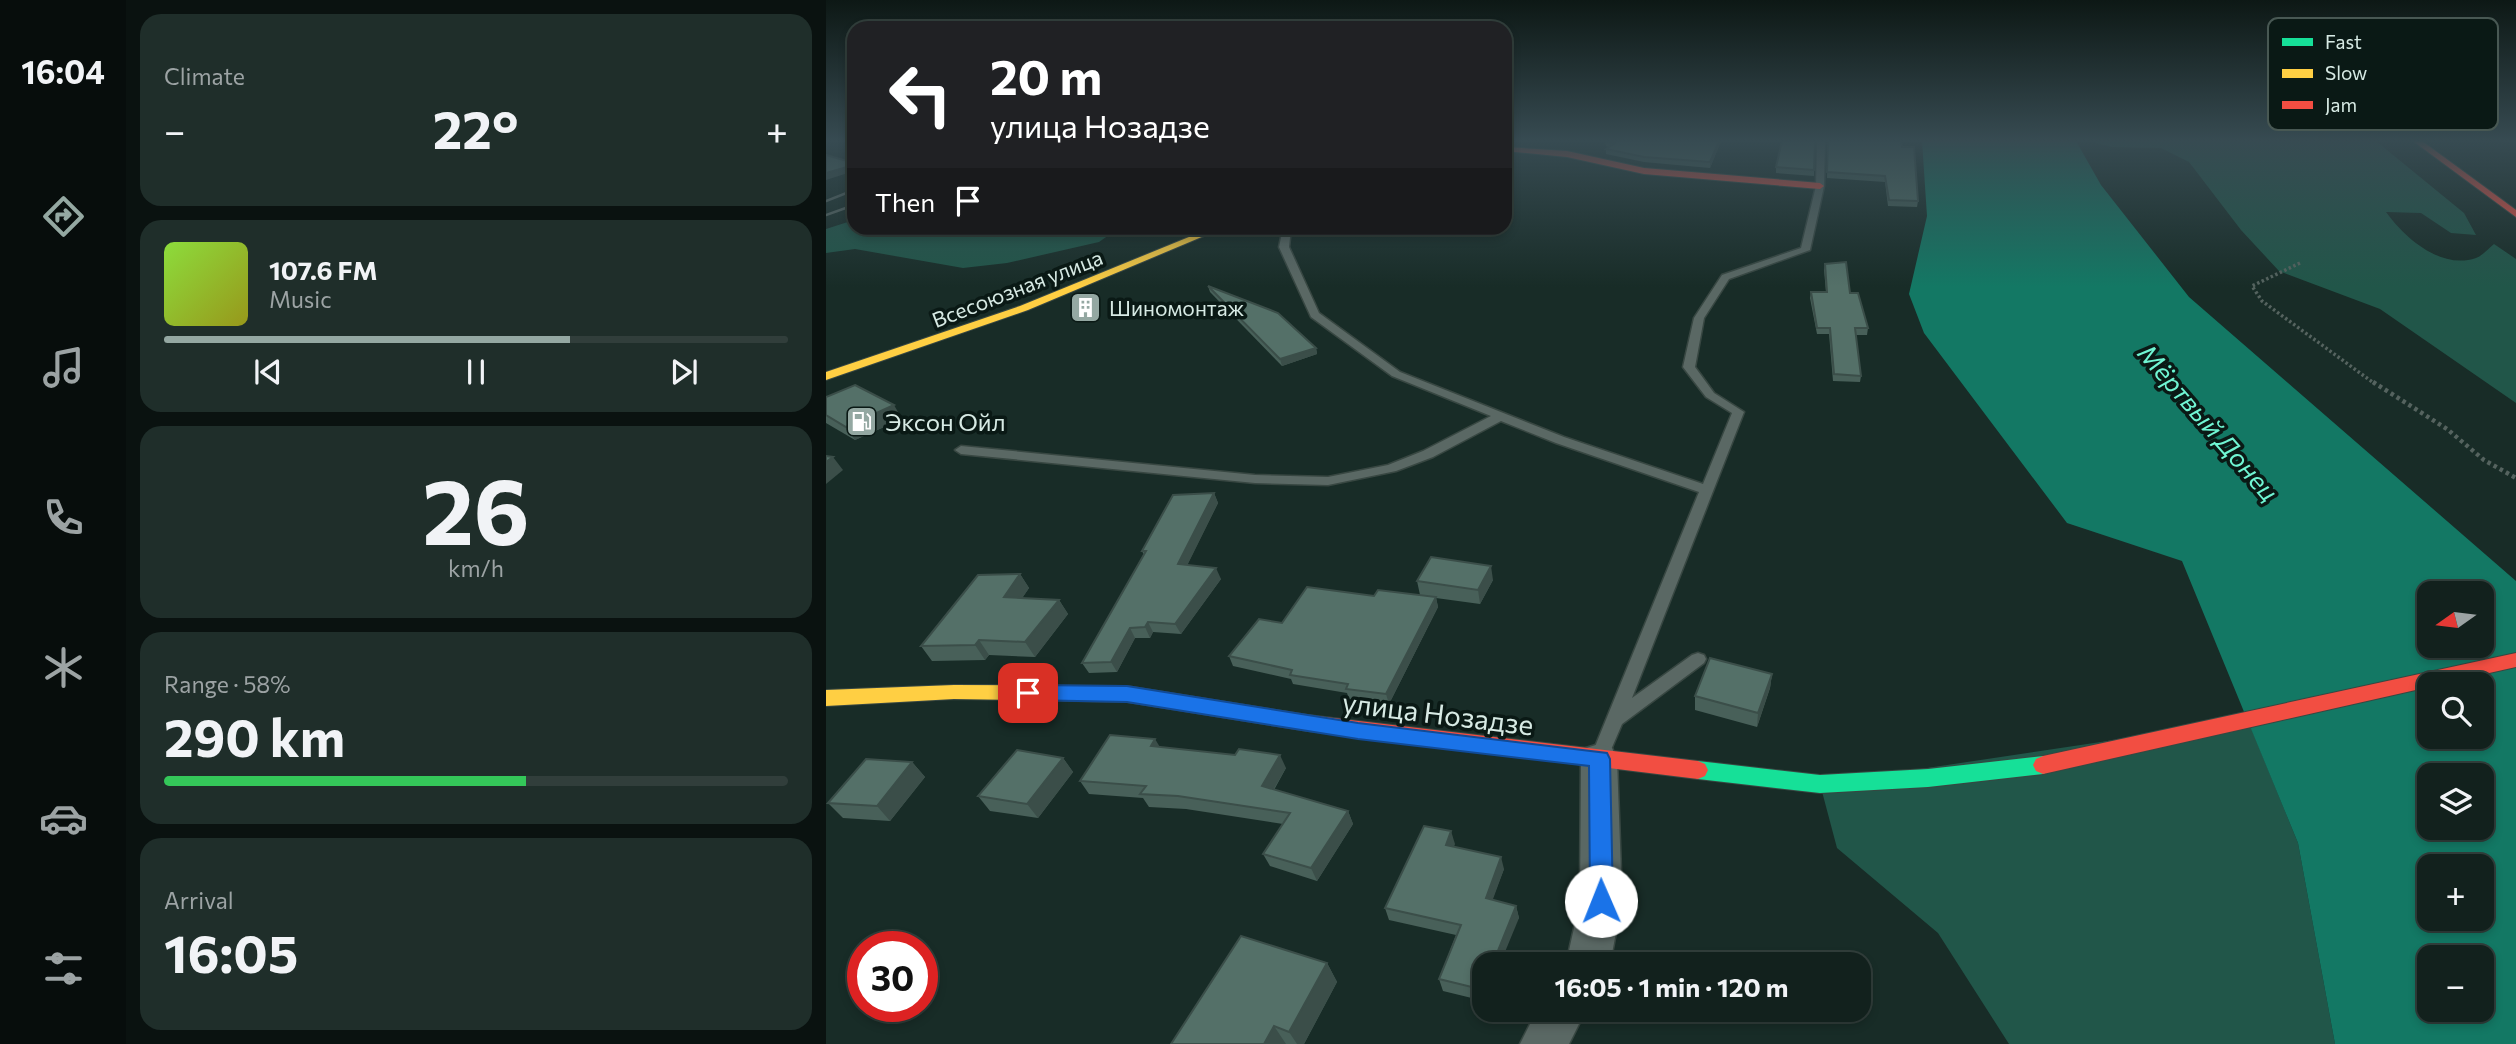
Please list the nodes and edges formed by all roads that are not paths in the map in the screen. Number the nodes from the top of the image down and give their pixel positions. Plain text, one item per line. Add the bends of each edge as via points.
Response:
1 (1819, 190) edge
2 (2483, 190) edge
3 (2516, 214) edge
4 (1202, 235) edge
5 (1286, 235) edge
6 (906, 351) junction
7 (826, 376) edge
8 (826, 387) edge
9 (1501, 416) junction
10 (961, 450) dead end
11 (1707, 490) junction
12 (1698, 659) dead end
13 (2516, 660) edge
14 (826, 698) edge
15 (1615, 720) junction
16 (1599, 759) junction
17 (1590, 952) edge
18 (1556, 1022) edge
19 (1544, 1044) edge

1 - 11 lane via 1805,250 1725,277 1699,317 1689,366 1710,395 1738,412
2 - 3 main road
4 - 6 main road, Всесоюзная улица via 1100,280
5 - 9 lane via 1283,247 1315,314 1396,374
6 - 7 main road, Всесоюзная улица
6 - 8 main road
9 - 10 lane via 1391,468 1328,481 1255,479
9 - 11 lane
11 - 15 lane
12 - 15 lane
13 - 16 main road, улица Нозадзе via 2044,765 1928,778 1820,784
14 - 16 main road, улица Нозадзе via 954,692 1127,694 1358,731
15 - 16 lane
16 - 17 street via 1601,901
18 - 19 street

